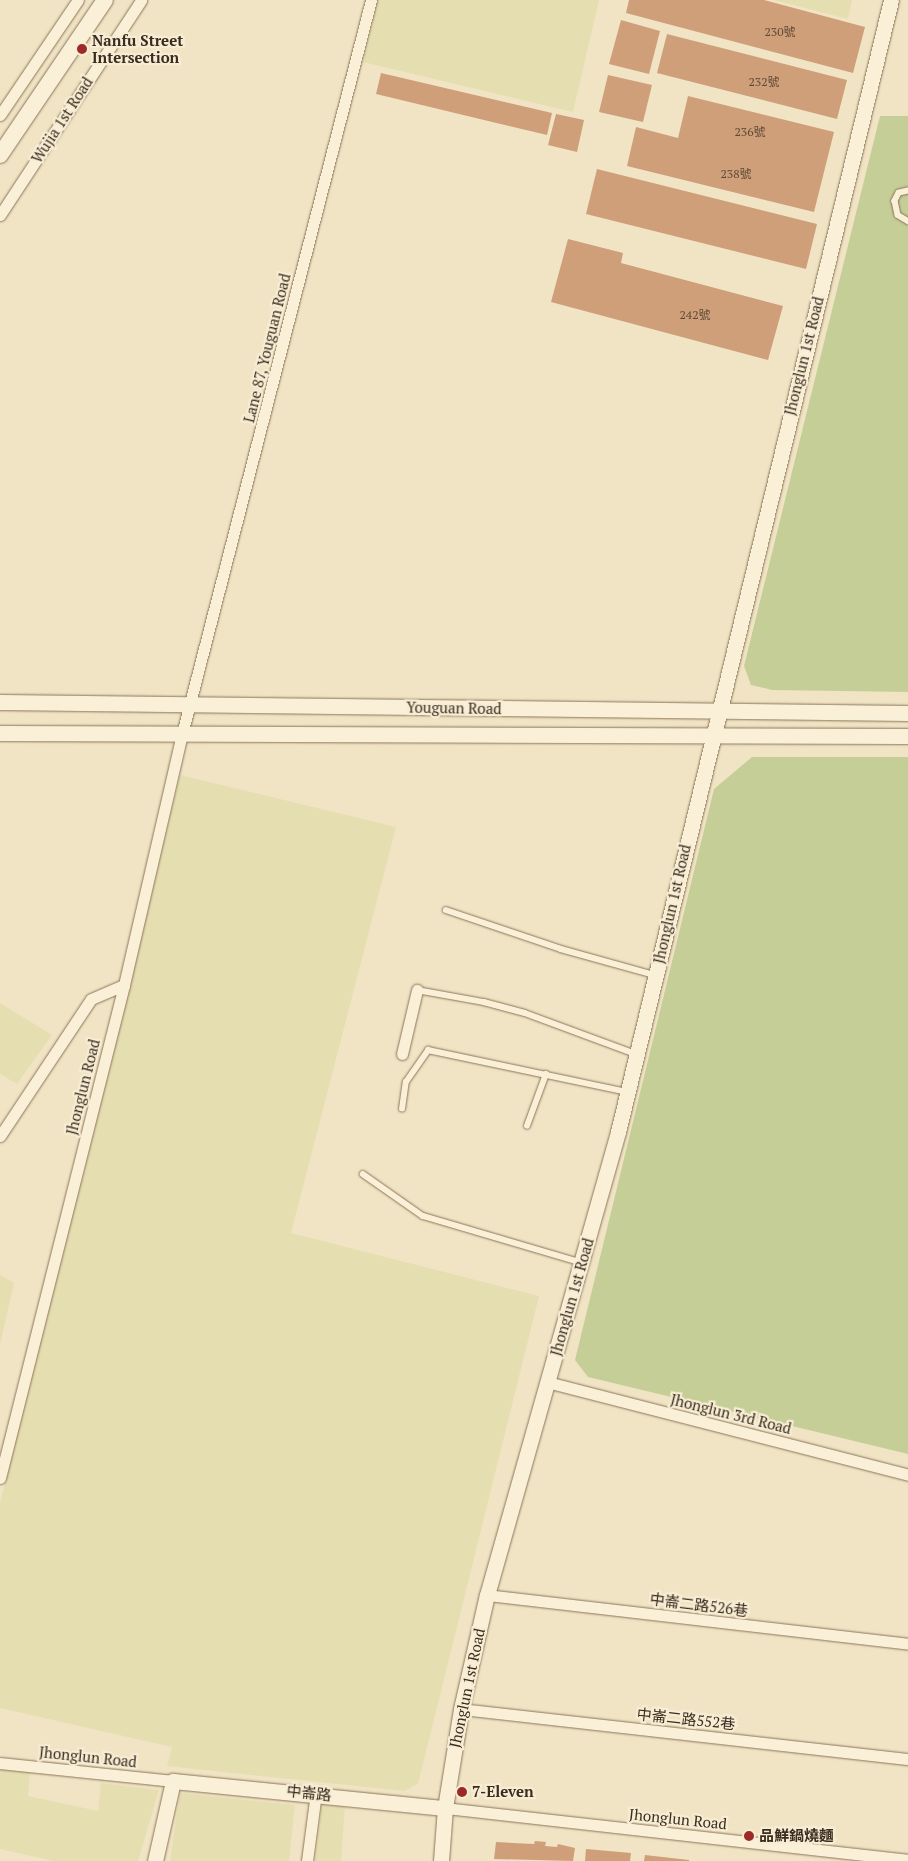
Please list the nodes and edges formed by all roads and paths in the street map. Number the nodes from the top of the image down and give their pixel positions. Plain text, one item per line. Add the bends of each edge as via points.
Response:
1 (78, 0) edge
2 (105, 0) edge
3 (371, 0) edge
4 (891, 0) edge
5 (136, 2) edge
6 (0, 115) edge
7 (3, 146) edge
8 (908, 190) edge
9 (0, 215) edge
10 (908, 221) edge
11 (0, 702) edge
12 (191, 703) junction
13 (718, 713) junction
14 (908, 713) edge
15 (0, 733) edge
16 (182, 734) junction
17 (712, 734) junction
18 (908, 736) edge
19 (446, 910) dead end
20 (655, 975) junction
21 (124, 985) junction
22 (417, 990) joint
23 (402, 1054) dead end
24 (636, 1054) junction
25 (546, 1074) junction
26 (628, 1092) junction
27 (402, 1110) dead end
28 (527, 1126) dead end
29 (0, 1136) edge
30 (363, 1174) dead end
31 (581, 1263) junction
32 (547, 1382) junction
33 (908, 1474) edge
34 (0, 1478) edge
35 (487, 1596) junction
36 (908, 1644) edge
37 (461, 1709) junction
38 (908, 1759) edge
39 (0, 1763) edge
40 (172, 1781) junction
41 (316, 1793) junction
42 (445, 1808) junction
43 (908, 1860) edge
44 (155, 1861) edge
45 (306, 1861) edge
46 (441, 1861) edge

1 - 6 street
2 - 7 main road, Wujia 1st Road
3 - 12 street, Lane 87, Youguan Road
4 - 13 street, Jhonglun 1st Road
5 - 9 street, Wujia 1st Road
8 - 10 lane via 899,193 895,201 898,215
11 - 12 street, Youguan Road
12 - 13 street, Youguan Road
12 - 16 street, Jhonglun Road
13 - 14 street, Youguan Road
13 - 17 street, Jhonglun 1st Road
15 - 16 street, Youguan Road
16 - 17 street, Youguan Road
16 - 21 street, Jhonglun Road
17 - 18 street, Youguan Road
17 - 20 street, Jhonglun 1st Road
19 - 20 lane
20 - 24 street, Jhonglun 1st Road
21 - 29 street via 91,999
21 - 34 street, Jhonglun Road
22 - 23 street
22 - 24 lane via 525,1012
24 - 26 street, Jhonglun 1st Road
25 - 26 lane
25 - 27 lane via 428,1050 406,1082
25 - 28 lane
26 - 31 street, Jhonglun 1st Road
30 - 31 lane via 423,1216
31 - 32 street, Jhonglun 1st Road
32 - 33 street, Jhonglun 3rd Road
32 - 35 street, Jhonglun 1st Road
35 - 36 street, 中崙二路526巷
35 - 37 street, Jhonglun 1st Road
37 - 38 street, 中崙二路552巷
37 - 42 street, Jhonglun 1st Road
39 - 40 street, Jhonglun Road
40 - 41 street, 中崙路
40 - 44 street
41 - 42 street, 中崙路
41 - 45 street
42 - 43 street, Jhonglun Road
42 - 46 street, Jhonglun 1st Road

